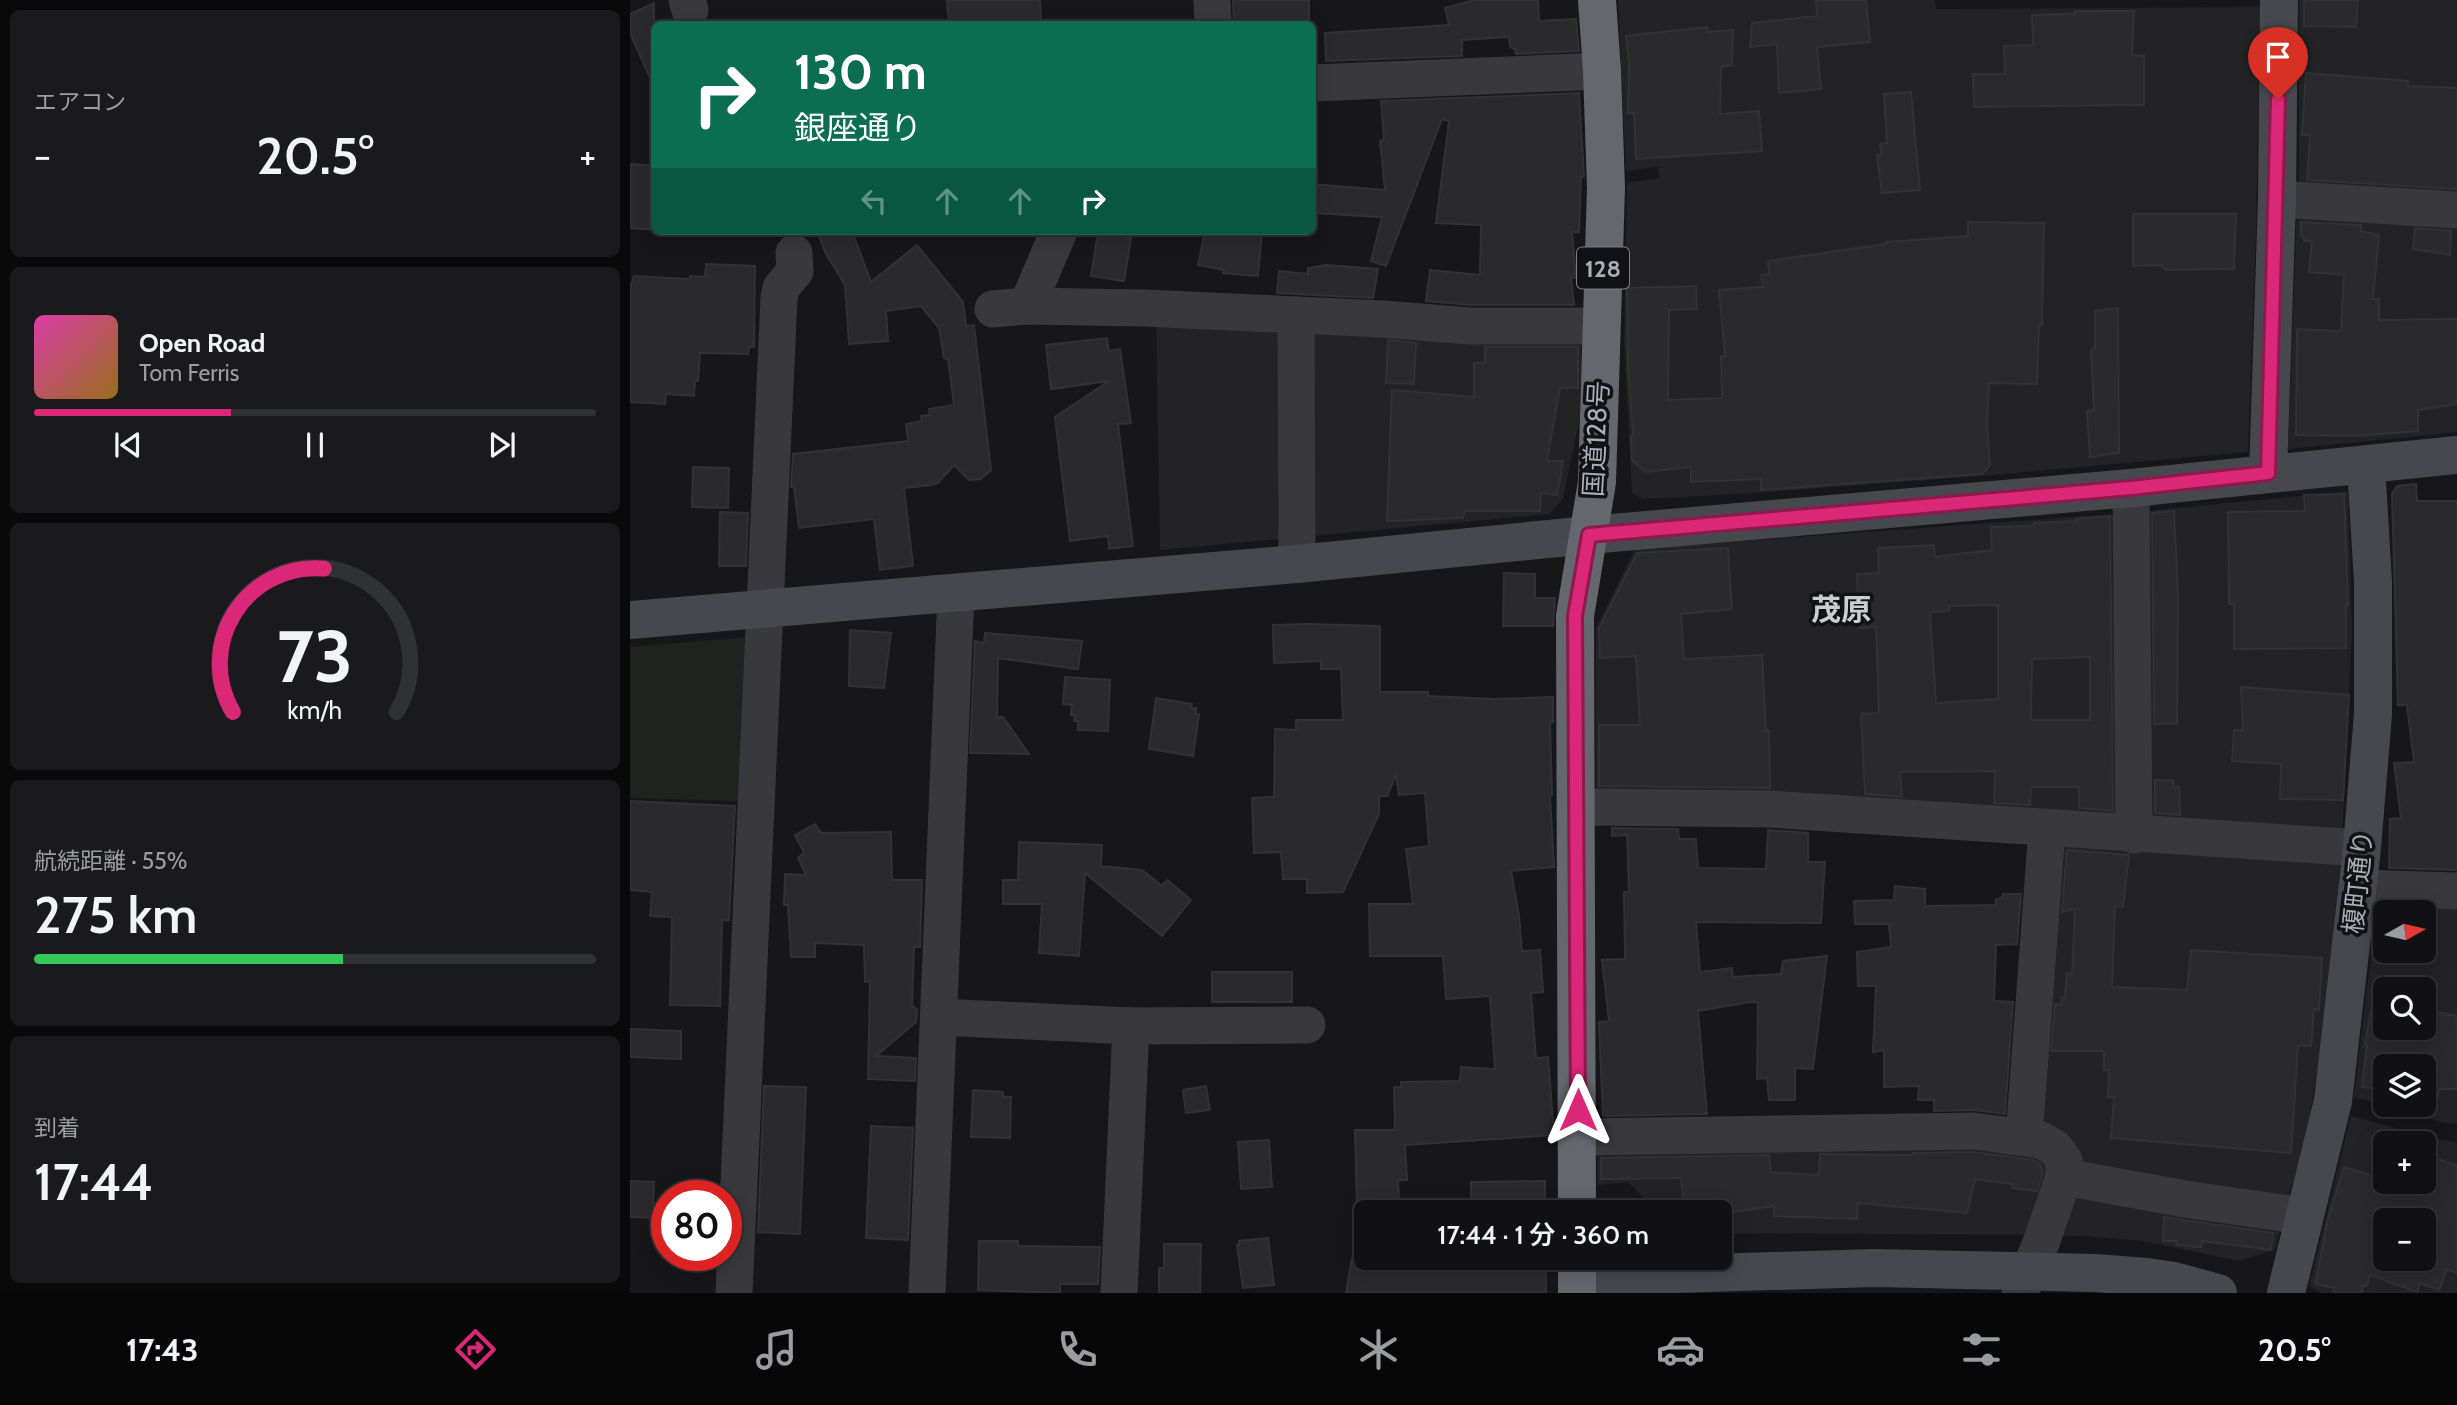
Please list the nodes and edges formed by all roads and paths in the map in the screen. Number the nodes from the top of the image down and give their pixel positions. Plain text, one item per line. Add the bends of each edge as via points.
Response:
1 (1212, 0) edge
2 (1597, 0) edge
3 (2279, 0) edge
4 (1213, 21) edge
5 (1602, 71) junction
6 (1316, 83) edge
7 (2277, 199) junction
8 (2457, 210) edge
9 (1056, 235) edge
10 (794, 253) dead end
11 (1296, 315) junction
12 (1601, 326) junction
13 (2457, 454) edge
14 (2366, 465) junction
15 (2268, 473) junction
16 (2131, 488) junction
17 (1589, 535) junction
18 (1297, 564) junction
19 (956, 593) junction
20 (764, 608) junction
21 (630, 620) edge
22 (1577, 812) junction
23 (2047, 829) junction
24 (2134, 835) junction
25 (2362, 848) junction
26 (2357, 888) junction
27 (2457, 891) edge
28 (940, 1017) junction
29 (1307, 1025) dead end
30 (1131, 1026) junction
31 (1578, 1137) junction
32 (2024, 1137) junction
33 (2064, 1177) junction
34 (1577, 1200) edge
35 (2304, 1216) junction
36 (1577, 1276) edge
37 (2023, 1282) edge
38 (734, 1293) edge
39 (928, 1293) edge
40 (1119, 1293) edge
41 (2218, 1293) edge
42 (2286, 1293) edge

1 - 4 street
2 - 5 highway, 国道128号 / 128
3 - 7 street
5 - 6 street
5 - 12 highway, 国道128号 / 128 via 1606,188
7 - 8 street
7 - 15 street
9 - 11 street via 1010,307
10 - 20 street via 795,271 779,298
11 - 12 street via 1470,326
11 - 18 street
12 - 17 highway, 国道128号 / 128 via 1597,482
13 - 14 street
14 - 15 street
14 - 25 street, 榎町通り via 2373,582 2373,714
15 - 16 street
16 - 17 street
16 - 24 street
17 - 18 street
17 - 22 highway, 国道128号 / 128 via 1575,616
18 - 19 street
19 - 20 street
19 - 28 street
20 - 21 street
20 - 38 street
22 - 23 street via 1591,807 1769,809
22 - 31 highway, 国道128号 / 128
23 - 24 street
23 - 32 street
24 - 25 street
25 - 26 street, 榎町通り
26 - 27 street
26 - 35 street, 榎町通り via 2333,1101
28 - 30 street
28 - 39 street
29 - 30 street
30 - 40 street
31 - 32 street via 1975,1131
31 - 34 highway, 国道128号 / 128
32 - 33 street via 2055,1148 2064,1161
33 - 35 street
33 - 37 street
35 - 42 street, 榎町通り
36 - 37 street via 1874,1268
37 - 41 street via 2121,1274

